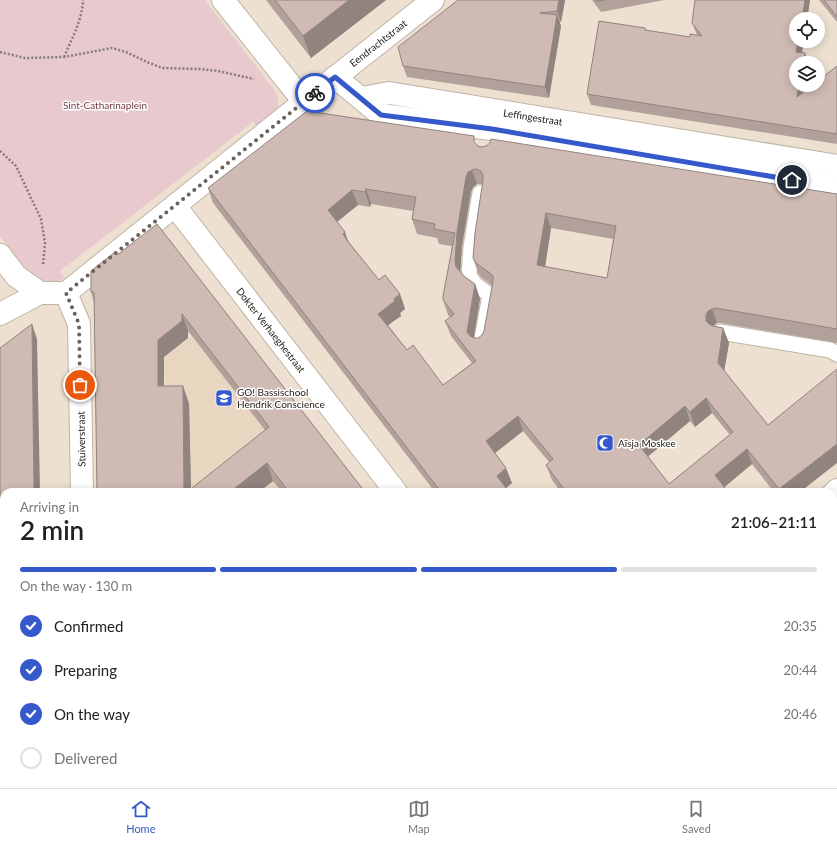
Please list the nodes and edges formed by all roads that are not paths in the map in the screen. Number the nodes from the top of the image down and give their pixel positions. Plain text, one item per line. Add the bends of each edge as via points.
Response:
1 (223, 0) edge
2 (434, 0) edge
3 (335, 77) junction
4 (362, 98) junction
5 (304, 102) junction
6 (703, 155) junction
7 (837, 166) edge
8 (837, 188) edge
9 (480, 193) edge
10 (175, 206) junction
11 (0, 255) edge
12 (40, 293) junction
13 (66, 293) junction
14 (0, 314) edge
15 (720, 332) edge
16 (481, 344) edge
17 (837, 354) edge
18 (82, 488) edge
19 (393, 488) edge

1 - 5 street
2 - 3 street, Eendrachtstraat
3 - 4 street, Leffingestraat
3 - 5 street, Eendrachtstraat
4 - 6 street, Leffingestraat via 389,93
4 - 6 street, Leffingestraat via 381,115 490,137
5 - 10 street
6 - 7 street, Leffingestraat
6 - 8 street, Leffingestraat
9 - 16 lane via 469,276 490,295
10 - 13 street
10 - 19 street, Dokter Verhaeghestraat
11 - 12 street via 16,276
12 - 13 street
12 - 14 street
13 - 18 street, Stuiverstraat via 79,324
15 - 17 lane via 830,350

